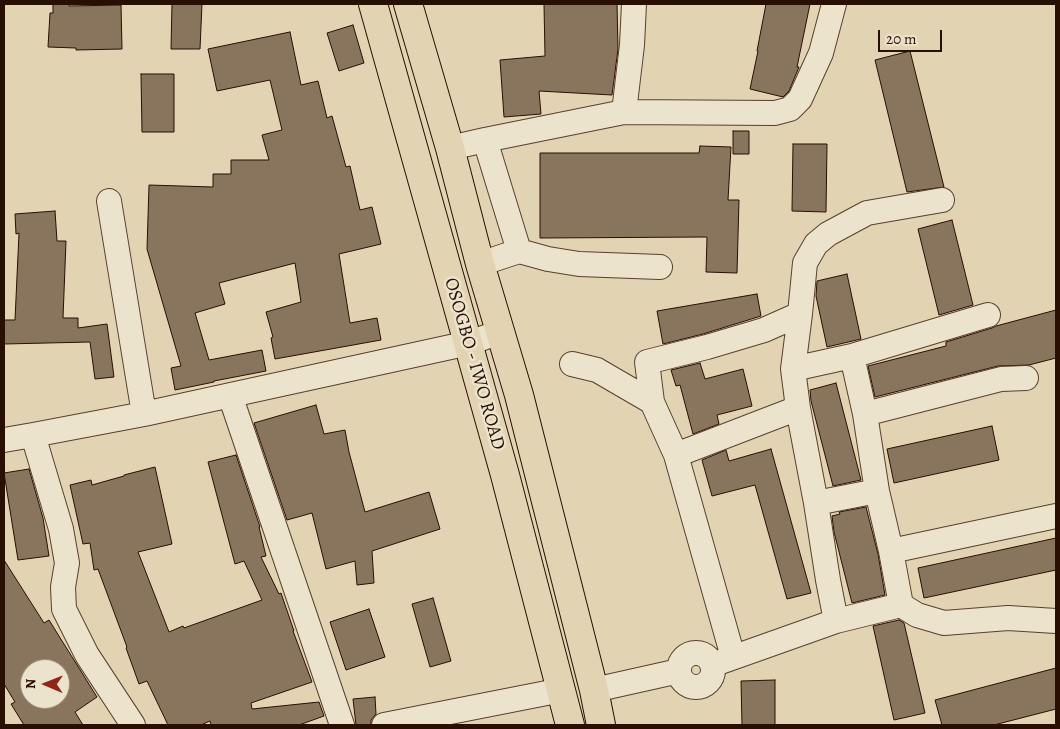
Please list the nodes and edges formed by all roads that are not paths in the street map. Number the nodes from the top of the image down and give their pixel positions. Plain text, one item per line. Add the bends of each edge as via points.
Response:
1 (373, 4) edge
2 (408, 4) edge
3 (634, 4) edge
4 (834, 4) edge
5 (624, 112) junction
6 (486, 140) junction
7 (450, 148) junction
8 (942, 200) dead end
9 (109, 201) dead end
10 (519, 250) junction
11 (480, 264) junction
12 (660, 267) dead end
13 (800, 314) junction
14 (988, 315) dead end
15 (500, 332) junction
16 (468, 343) junction
17 (852, 356) junction
18 (572, 364) dead end
19 (793, 369) junction
20 (1026, 378) dead end
21 (230, 395) junction
22 (652, 402) junction
23 (798, 408) junction
24 (144, 414) junction
25 (865, 414) junction
26 (33, 435) junction
27 (4, 440) edge
28 (676, 455) junction
29 (877, 491) junction
30 (816, 502) junction
31 (1056, 516) edge
32 (891, 551) junction
33 (901, 604) junction
34 (836, 621) junction
35 (1056, 621) edge
36 (723, 661) junction
37 (562, 690) junction
38 (594, 690) junction
39 (132, 725) edge
40 (342, 725) edge
41 (384, 725) edge
42 (570, 725) edge
43 (601, 725) edge

1 - 16 main road, OSOGBO - IWO ROAD
2 - 7 main road, OSOGBO - IWO ROAD
3 - 5 street
4 - 5 street via 821,53 800,99 790,109 775,113
5 - 6 street
6 - 7 street
6 - 10 street
7 - 11 main road, OSOGBO - IWO ROAD
8 - 13 street via 867,213 828,234 816,244 805,263
9 - 24 street
10 - 11 street
10 - 12 street via 579,264
11 - 15 main road, OSOGBO - IWO ROAD
13 - 19 street
13 - 22 street via 764,330 647,362
14 - 17 street
15 - 16 street
15 - 38 main road, OSOGBO - IWO ROAD
16 - 21 street
16 - 37 main road, OSOGBO - IWO ROAD
17 - 19 street
17 - 25 street
18 - 22 street via 597,370
19 - 23 street
20 - 25 street via 1001,379
21 - 24 street
21 - 40 street
22 - 28 street
23 - 28 street
23 - 30 street
24 - 26 street
25 - 29 street
26 - 27 street
26 - 39 street via 66,554 64,609 87,655
28 - 36 street
29 - 30 street
29 - 32 street
30 - 34 street
31 - 32 street
32 - 33 street
33 - 34 street
33 - 35 street via 918,615 944,623 1008,618
34 - 36 street
36 - 38 street via 709,681 700,686 683,682 678,671
37 - 41 street
37 - 42 main road, OSOGBO - IWO ROAD
38 - 43 main road, OSOGBO - IWO ROAD

